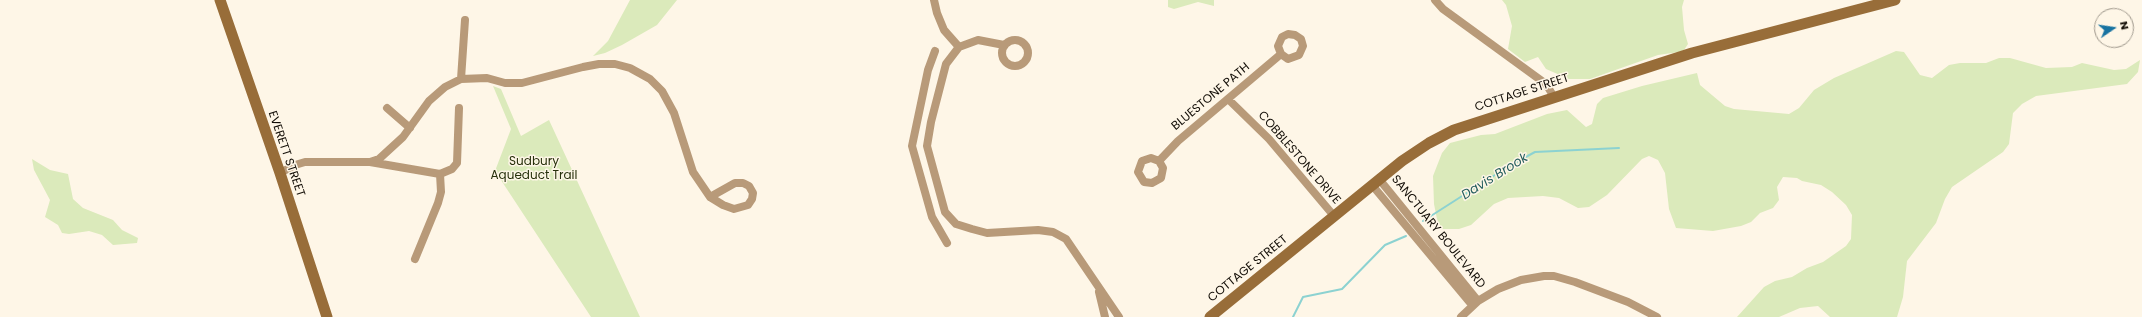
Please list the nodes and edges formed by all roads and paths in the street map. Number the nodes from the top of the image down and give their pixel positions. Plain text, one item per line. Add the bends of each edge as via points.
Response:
1 (220, 0) edge
2 (934, 0) edge
3 (1435, 0) edge
4 (1892, 0) edge
5 (465, 20) dead end
6 (1004, 45) dead end
7 (959, 47) junction
8 (934, 51) dead end
9 (1281, 54) dead end
10 (461, 79) junction
11 (924, 88) junction
12 (938, 92) junction
13 (1554, 97) junction
14 (1228, 99) junction
15 (387, 108) dead end
16 (459, 108) dead end
17 (410, 128) junction
18 (912, 146) junction
19 (927, 146) junction
20 (1159, 161) dead end
21 (370, 162) junction
22 (280, 173) junction
23 (440, 174) junction
24 (1376, 182) junction
25 (710, 197) junction
26 (1334, 216) junction
27 (950, 218) junction
28 (937, 225) junction
29 (947, 243) dead end
30 (415, 259) dead end
31 (1099, 289) junction
32 (1475, 303) junction
33 (327, 317) edge
34 (1105, 317) edge
35 (1119, 317) edge
36 (1210, 317) edge
37 (1461, 317) edge
38 (1657, 317) edge

1 - 22 street, EVERETT STREET
2 - 7 street via 944,30
3 - 13 street via 1546,84
4 - 13 street, COTTAGE STREET via 1692,53
5 - 10 street
6 - 7 street via 978,40
7 - 12 street via 946,64
8 - 11 street
9 - 14 street, BLUESTONE PATH
10 - 17 street via 445,87 429,101
10 - 25 street via 487,78 505,83 522,83 599,64 615,64 630,68 650,79 662,91 674,113 693,172
11 - 12 street
11 - 18 street
12 - 19 street
13 - 24 street, COTTAGE STREET via 1454,130 1417,151
14 - 20 street, BLUESTONE PATH via 1178,141
14 - 26 street, COBBLESTONE DRIVE via 1269,139
15 - 17 street
16 - 23 street via 457,163 446,173
17 - 21 street via 390,150
18 - 19 street
18 - 28 street via 932,217
19 - 27 street via 945,212
21 - 22 street via 305,162
21 - 23 street
22 - 33 street, EVERETT STREET
23 - 30 street via 441,192
24 - 26 street, COTTAGE STREET
24 - 32 street, SANCTUARY BOULEVARD
25 - 25 street via 723,206 734,209 748,205 753,193 750,186 735,183
26 - 36 street, COTTAGE STREET
27 - 28 street
27 - 31 street via 956,224 987,233 1036,230 1053,232 1066,239
28 - 29 street
31 - 34 street
31 - 35 street
32 - 37 street
32 - 38 street via 1498,289 1521,280 1554,276 1628,302

